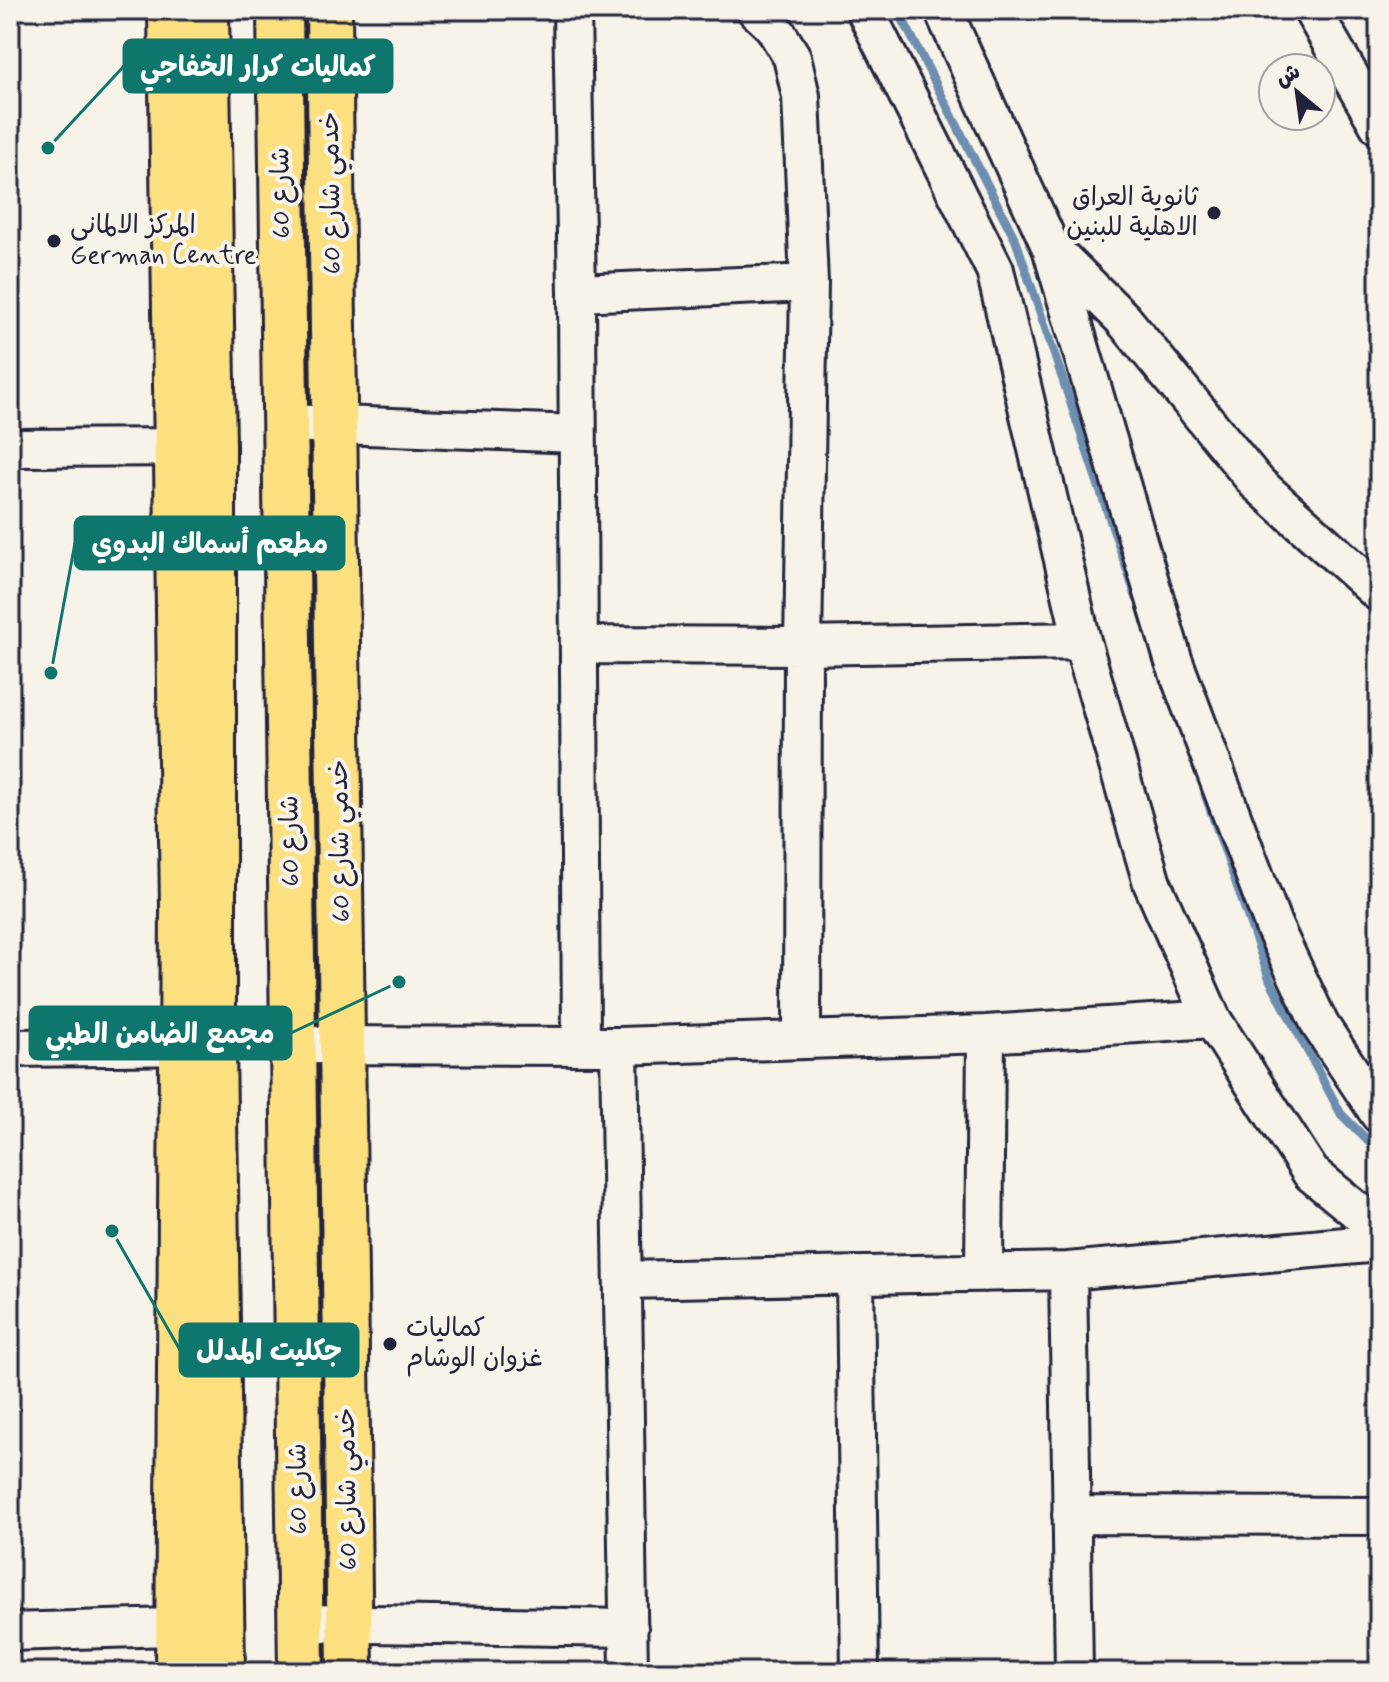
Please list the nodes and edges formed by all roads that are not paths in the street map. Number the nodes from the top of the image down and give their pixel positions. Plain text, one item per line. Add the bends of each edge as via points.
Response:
1 (171, 10) edge
2 (206, 10) edge
3 (280, 10) edge
4 (329, 10) edge
5 (572, 10) edge
6 (756, 10) edge
7 (865, 10) edge
8 (943, 10) edge
9 (1312, 10) edge
10 (1379, 126) edge
11 (1051, 248) junction
12 (809, 283) junction
13 (577, 293) junction
14 (286, 423) junction
15 (335, 425) junction
16 (577, 434) junction
17 (10, 448) edge
18 (195, 448) junction
19 (1379, 593) edge
20 (1082, 641) junction
21 (579, 645) junction
22 (803, 646) junction
23 (1212, 1019) junction
24 (986, 1034) junction
25 (802, 1040) junction
26 (294, 1045) junction
27 (343, 1045) junction
28 (198, 1046) junction
29 (581, 1046) junction
30 (619, 1046) junction
31 (10, 1048) edge
32 (1379, 1114) edge
33 (1379, 1229) edge
34 (1379, 1243) edge
35 (1068, 1271) junction
36 (984, 1273) junction
37 (855, 1275) junction
38 (623, 1280) junction
39 (1071, 1515) junction
40 (1379, 1516) edge
41 (300, 1623) junction
42 (350, 1623) junction
43 (221, 1626) junction
44 (178, 1627) junction
45 (629, 1628) junction
46 (10, 1632) edge
47 (178, 1672) edge
48 (222, 1672) edge
49 (301, 1672) edge
50 (350, 1672) edge
51 (629, 1672) edge
52 (860, 1672) edge
53 (1074, 1672) edge

1 - 18 main road
2 - 18 main road
3 - 14 main road, شارع 60
4 - 15 main road, خدمي شارع 60
5 - 13 street
6 - 12 street via 792,57 801,96
7 - 20 street via 995,270
8 - 11 street
9 - 10 street
11 - 19 street via 1123,319 1257,483
11 - 32 street via 1173,659 1268,912 1320,1025
12 - 13 street
12 - 22 street
13 - 16 street
14 - 15 street
14 - 26 main road, شارع 60
15 - 16 street
15 - 27 main road, خدمي شارع 60
16 - 21 street
17 - 18 street
18 - 28 main road
20 - 22 street
20 - 23 street via 1152,883
21 - 22 street
21 - 29 street
22 - 25 street
23 - 24 street
23 - 33 street via 1311,1173
24 - 25 street
24 - 36 street
25 - 30 street
26 - 27 street
26 - 41 main road, شارع 60
27 - 29 street
27 - 42 main road, خدمي شارع 60
28 - 31 street
28 - 43 main road
28 - 44 main road
29 - 30 street
30 - 38 street
34 - 35 street
35 - 36 street
35 - 39 street
36 - 37 street
37 - 38 street
37 - 52 street
38 - 45 street
39 - 40 street
39 - 53 street
41 - 42 street
41 - 49 main road, شارع 60
42 - 45 street
42 - 50 main road, خدمي شارع 60
43 - 44 street
43 - 48 main road
44 - 46 street
44 - 47 main road
45 - 51 street

